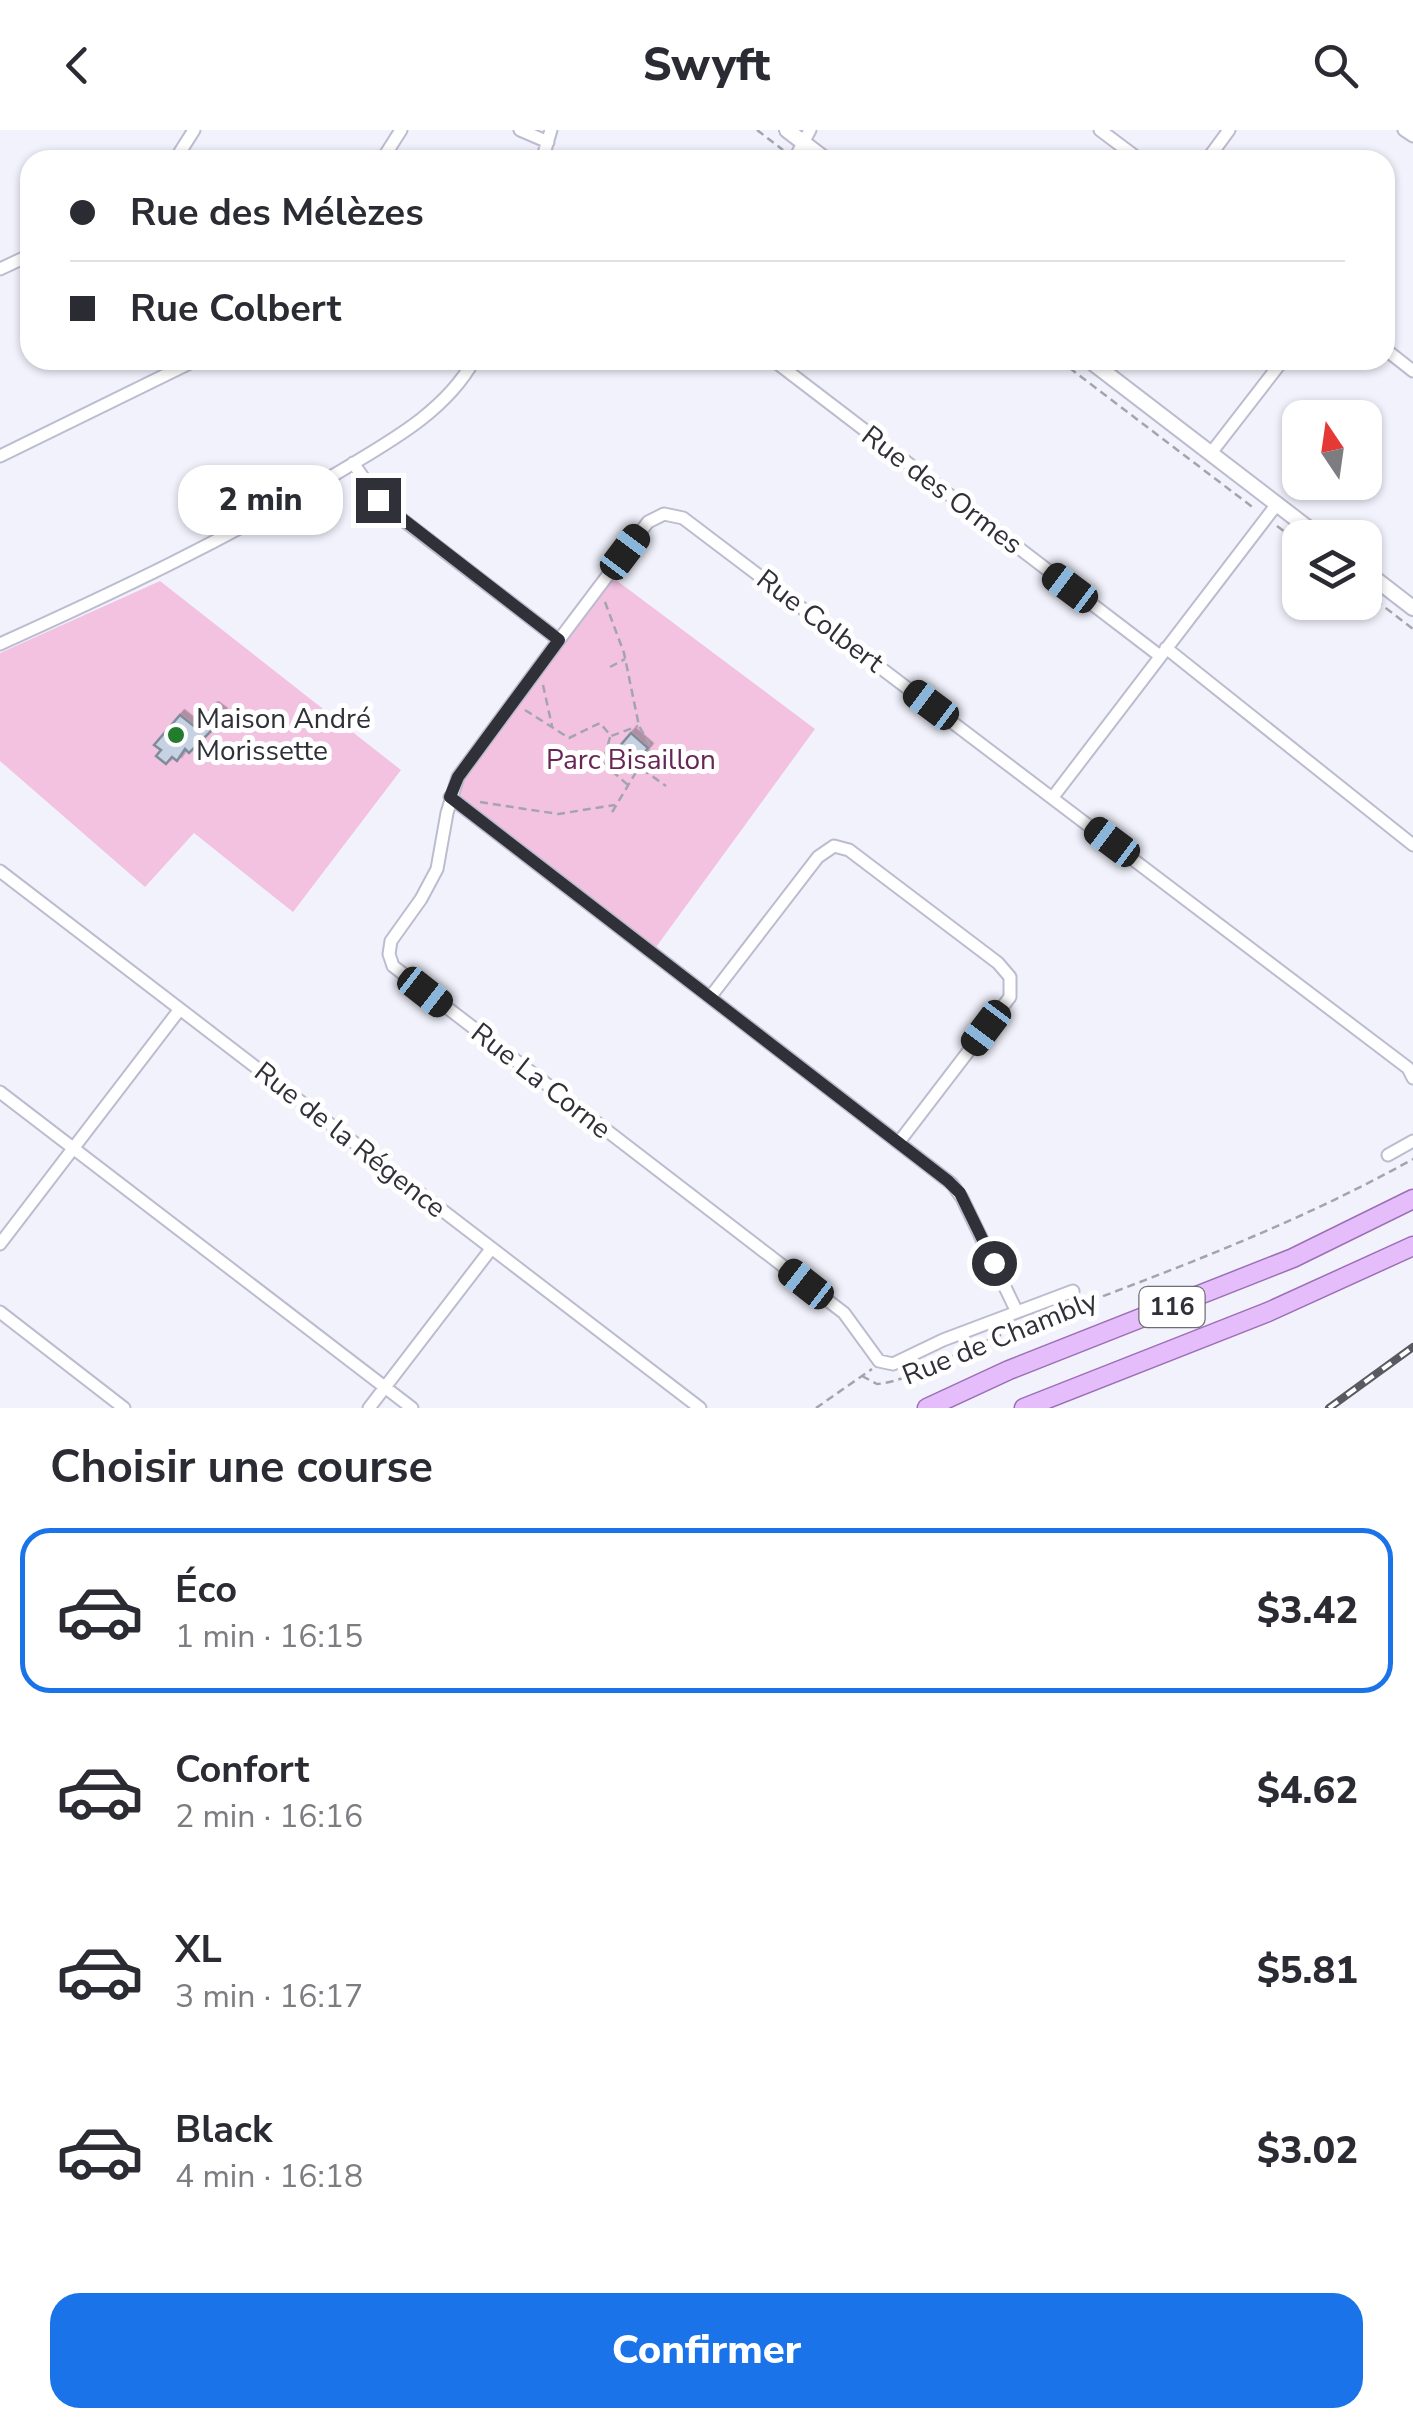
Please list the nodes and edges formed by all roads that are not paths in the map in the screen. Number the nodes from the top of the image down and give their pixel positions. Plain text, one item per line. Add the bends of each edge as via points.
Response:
1 (520, 130) edge
2 (787, 130) edge
3 (1100, 130) edge
4 (1404, 130) edge
5 (549, 136) edge
6 (807, 136) edge
7 (1413, 136) edge
8 (1127, 150) edge
9 (176, 370) edge
10 (467, 370) edge
11 (785, 370) edge
12 (1102, 370) edge
13 (1276, 370) edge
14 (1212, 454) junction
15 (0, 456) edge
16 (353, 463) junction
17 (1277, 504) junction
18 (1298, 520) edge
19 (1382, 584) edge
20 (1413, 608) edge
21 (559, 640) junction
22 (0, 644) edge
23 (1163, 652) junction
24 (450, 797) junction
25 (1053, 797) junction
26 (1413, 845) edge
27 (0, 872) edge
28 (711, 996) junction
29 (180, 1009) junction
30 (1413, 1078) edge
31 (0, 1092) edge
32 (1413, 1141) edge
33 (899, 1142) junction
34 (74, 1148) junction
35 (1388, 1156) dead end
36 (1413, 1198) edge
37 (0, 1244) edge
38 (1413, 1246) edge
39 (491, 1249) junction
40 (1073, 1291) dead end
41 (0, 1312) edge
42 (1017, 1312) junction
43 (877, 1366) joint
44 (385, 1388) junction
45 (124, 1408) edge
46 (370, 1408) edge
47 (412, 1408) edge
48 (700, 1408) edge
49 (927, 1408) edge
50 (1024, 1408) edge

1 - 5 street
2 - 6 street
3 - 8 street
4 - 7 street
9 - 15 street
10 - 16 street via 434,409
11 - 23 street, Rue des Ormes
12 - 14 street
13 - 14 street
14 - 17 street
16 - 21 street via 382,504
16 - 22 street via 185,559
17 - 18 street
17 - 23 street
19 - 20 street
21 - 24 street, Rue La Corne
21 - 25 street, Rue Colbert via 648,522 678,516
23 - 25 street
23 - 26 street, Rue des Ormes
24 - 28 street
24 - 43 street, Rue La Corne via 436,870 392,941 393,966 844,1314
25 - 30 street, Rue Colbert
27 - 29 street, Rue de la Régence
28 - 33 street
28 - 33 street via 818,857 834,846 849,850 998,963 1010,977 1010,996
29 - 34 street
29 - 39 street, Rue de la Régence
31 - 34 street
32 - 35 street
33 - 42 street via 960,1193
34 - 37 street
34 - 44 street
36 - 49 main road, 116 via 1276,1265
38 - 50 main road, 116 via 1282,1306
39 - 44 street
39 - 48 street, Rue de la Régence
40 - 42 street, Rue de Chambly
41 - 45 street
42 - 43 street, Rue de Chambly
44 - 46 street
44 - 47 street

